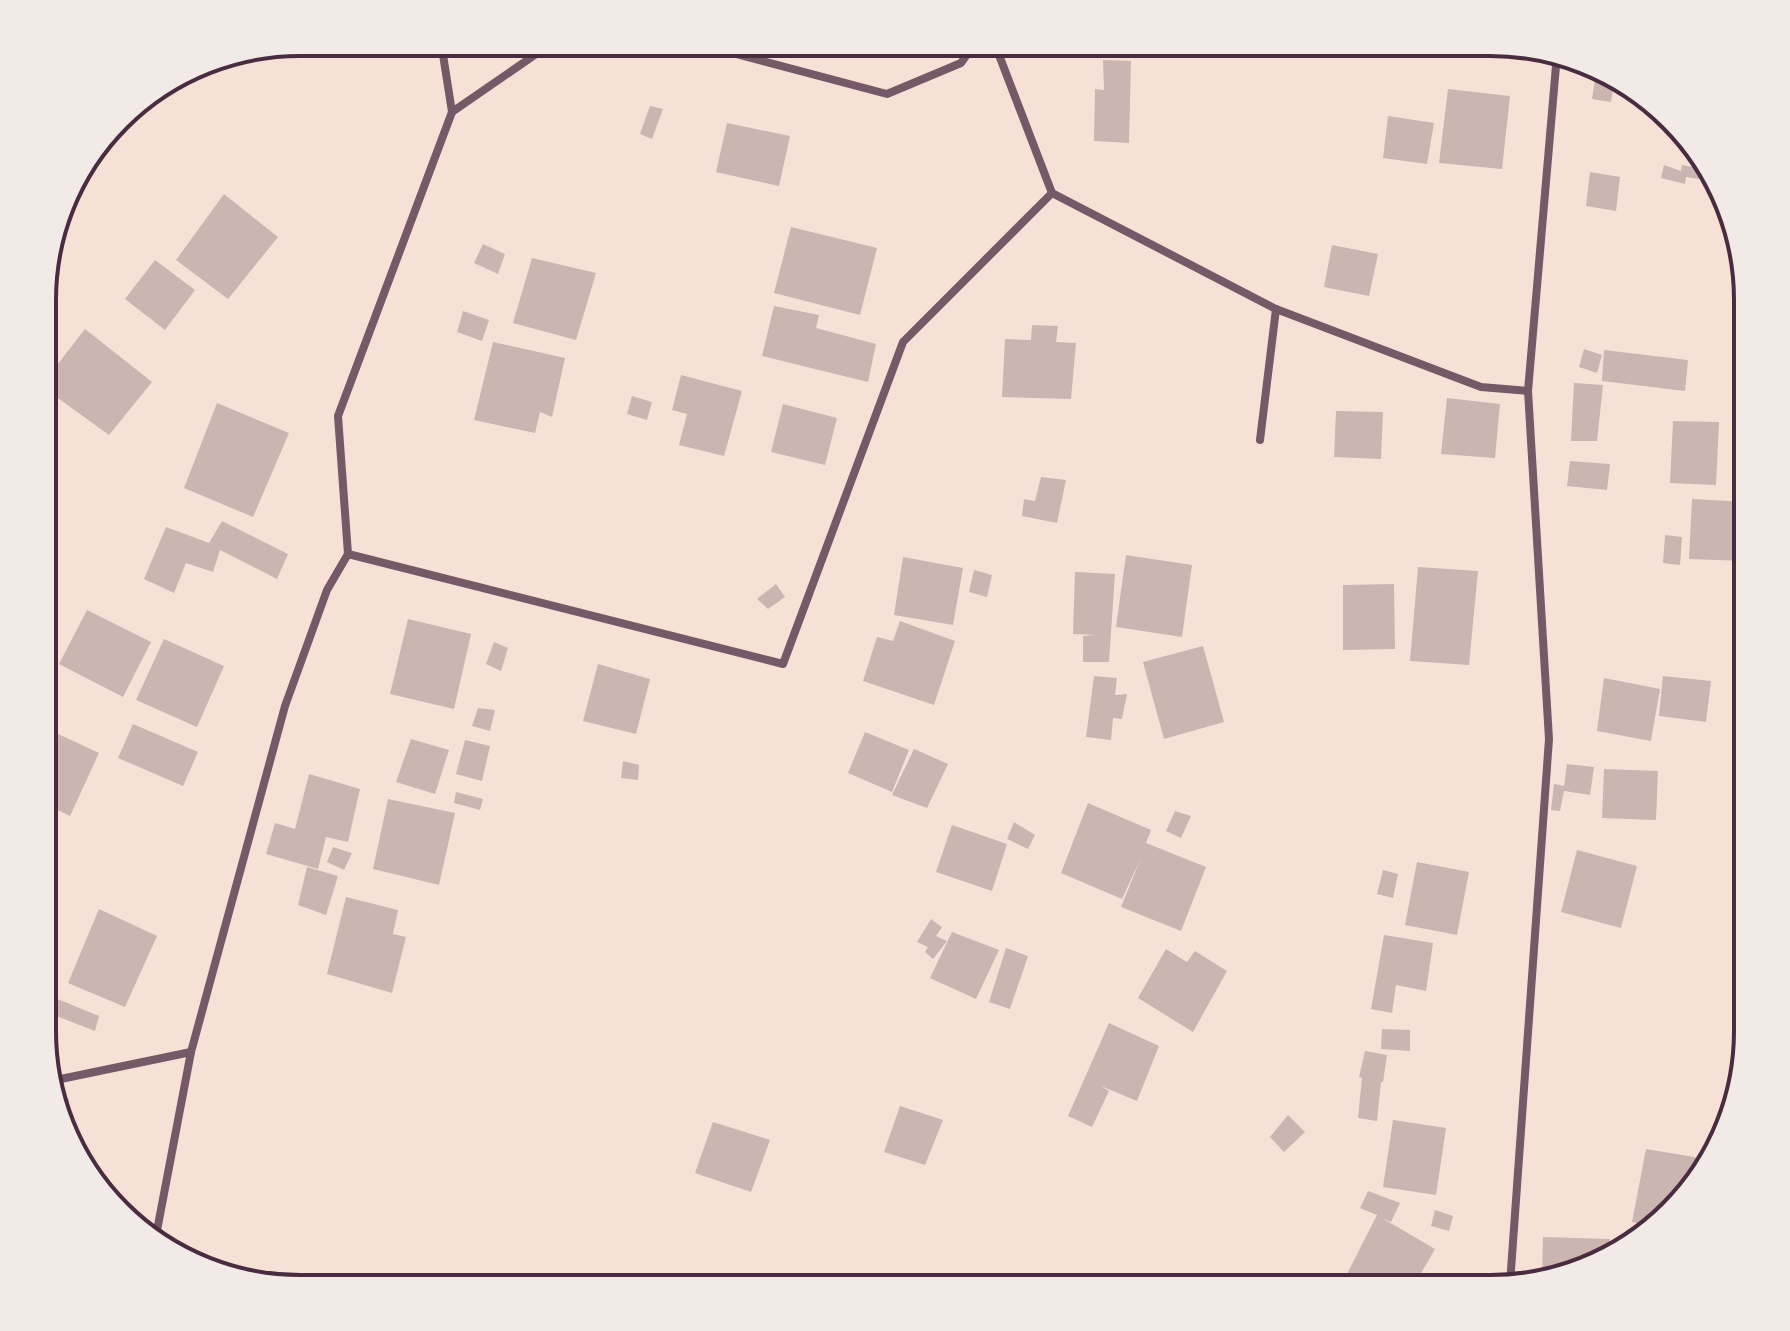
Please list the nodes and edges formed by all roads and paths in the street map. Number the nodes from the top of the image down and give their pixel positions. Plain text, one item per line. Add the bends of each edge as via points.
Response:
1 (443, 56) edge
2 (533, 56) edge
3 (745, 56) edge
4 (966, 57) edge
5 (1000, 57) edge
6 (1556, 66) edge
7 (452, 112) junction
8 (1052, 193) junction
9 (1276, 309) junction
10 (1528, 391) junction
11 (1260, 440) dead end
12 (348, 554) junction
13 (191, 1052) junction
14 (61, 1079) edge
15 (157, 1229) edge
16 (1511, 1274) edge

1 - 7 street
2 - 7 street
3 - 4 street via 887,94
5 - 8 street
6 - 10 street
7 - 12 street via 338,416
8 - 9 street
8 - 12 street via 903,342 783,664
9 - 10 street via 1481,387
9 - 11 street
10 - 16 street via 1549,739
12 - 13 street via 327,590 285,706
13 - 14 street
13 - 15 street

